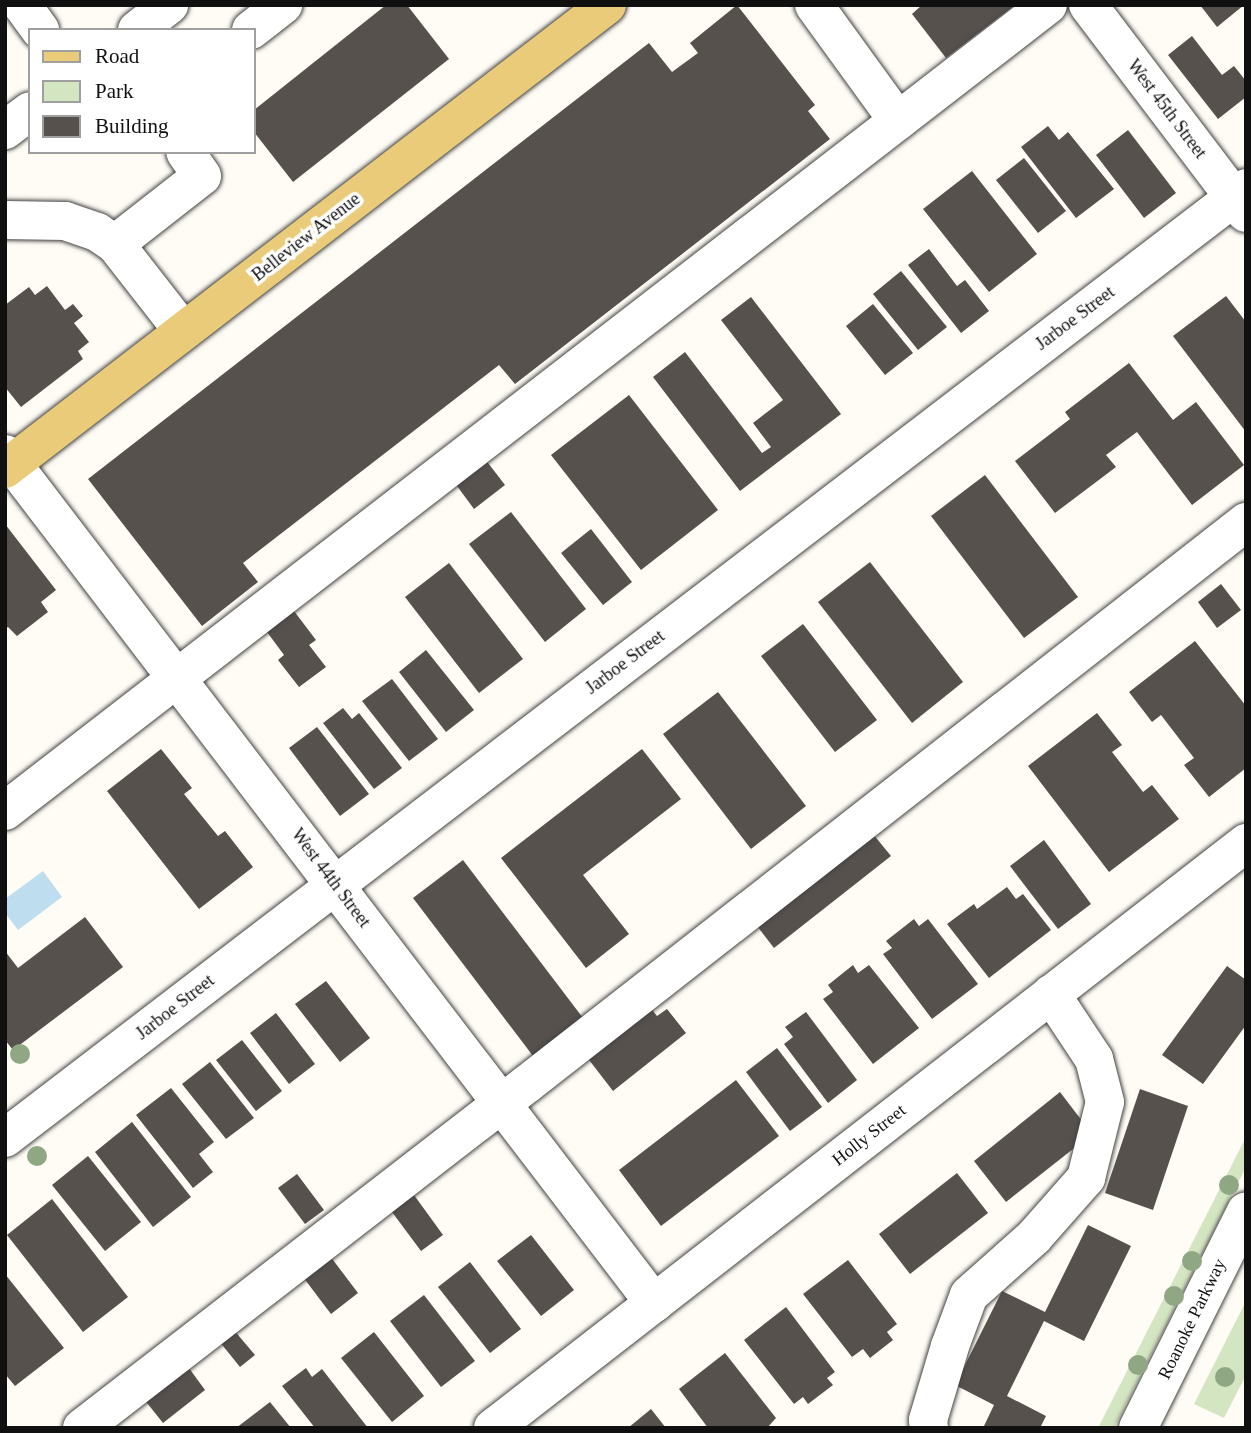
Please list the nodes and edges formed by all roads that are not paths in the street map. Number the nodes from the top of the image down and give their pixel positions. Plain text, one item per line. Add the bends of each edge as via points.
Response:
1 (22, 5) edge
2 (169, 5) edge
3 (283, 5) edge
4 (607, 5) edge
5 (814, 5) edge
6 (1048, 5) edge
7 (1088, 5) edge
8 (39, 28) edge
9 (140, 28) edge
10 (254, 28) edge
11 (28, 113) edge
12 (898, 121) junction
13 (5, 130) edge
14 (186, 154) edge
15 (1242, 200) edge
16 (5, 220) edge
17 (115, 244) junction
18 (183, 331) junction
19 (8, 462) edge
20 (1246, 522) edge
21 (179, 677) junction
22 (5, 811) edge
23 (1246, 843) edge
24 (336, 884) junction
25 (1051, 994) junction
26 (503, 1103) junction
27 (5, 1138) edge
28 (1246, 1211) edge
29 (654, 1303) junction
30 (82, 1428) edge
31 (493, 1428) edge
32 (929, 1428) edge
33 (1138, 1428) edge

1 - 8 street
2 - 9 street
3 - 10 street
4 - 18 main road, Belleview Avenue
5 - 12 street
6 - 12 street
7 - 15 street, West 45th Street
11 - 13 street
12 - 21 street
14 - 17 street via 202,176
15 - 24 street, Jarboe Street
16 - 17 street via 65,221
17 - 18 street
18 - 19 main road, Belleview Avenue
19 - 21 street, West 44th Street
20 - 26 street
21 - 22 street
21 - 24 street, West 44th Street
23 - 25 street, Holly Street
24 - 26 street, West 44th Street
24 - 27 street, Jarboe Street
25 - 29 street, Holly Street
25 - 32 street via 1094,1059 1105,1102 1086,1178 1034,1237 969,1295 950,1346
26 - 29 street, West 44th Street
26 - 30 street
28 - 33 street, Roanoke Parkway
29 - 31 street, Holly Street

